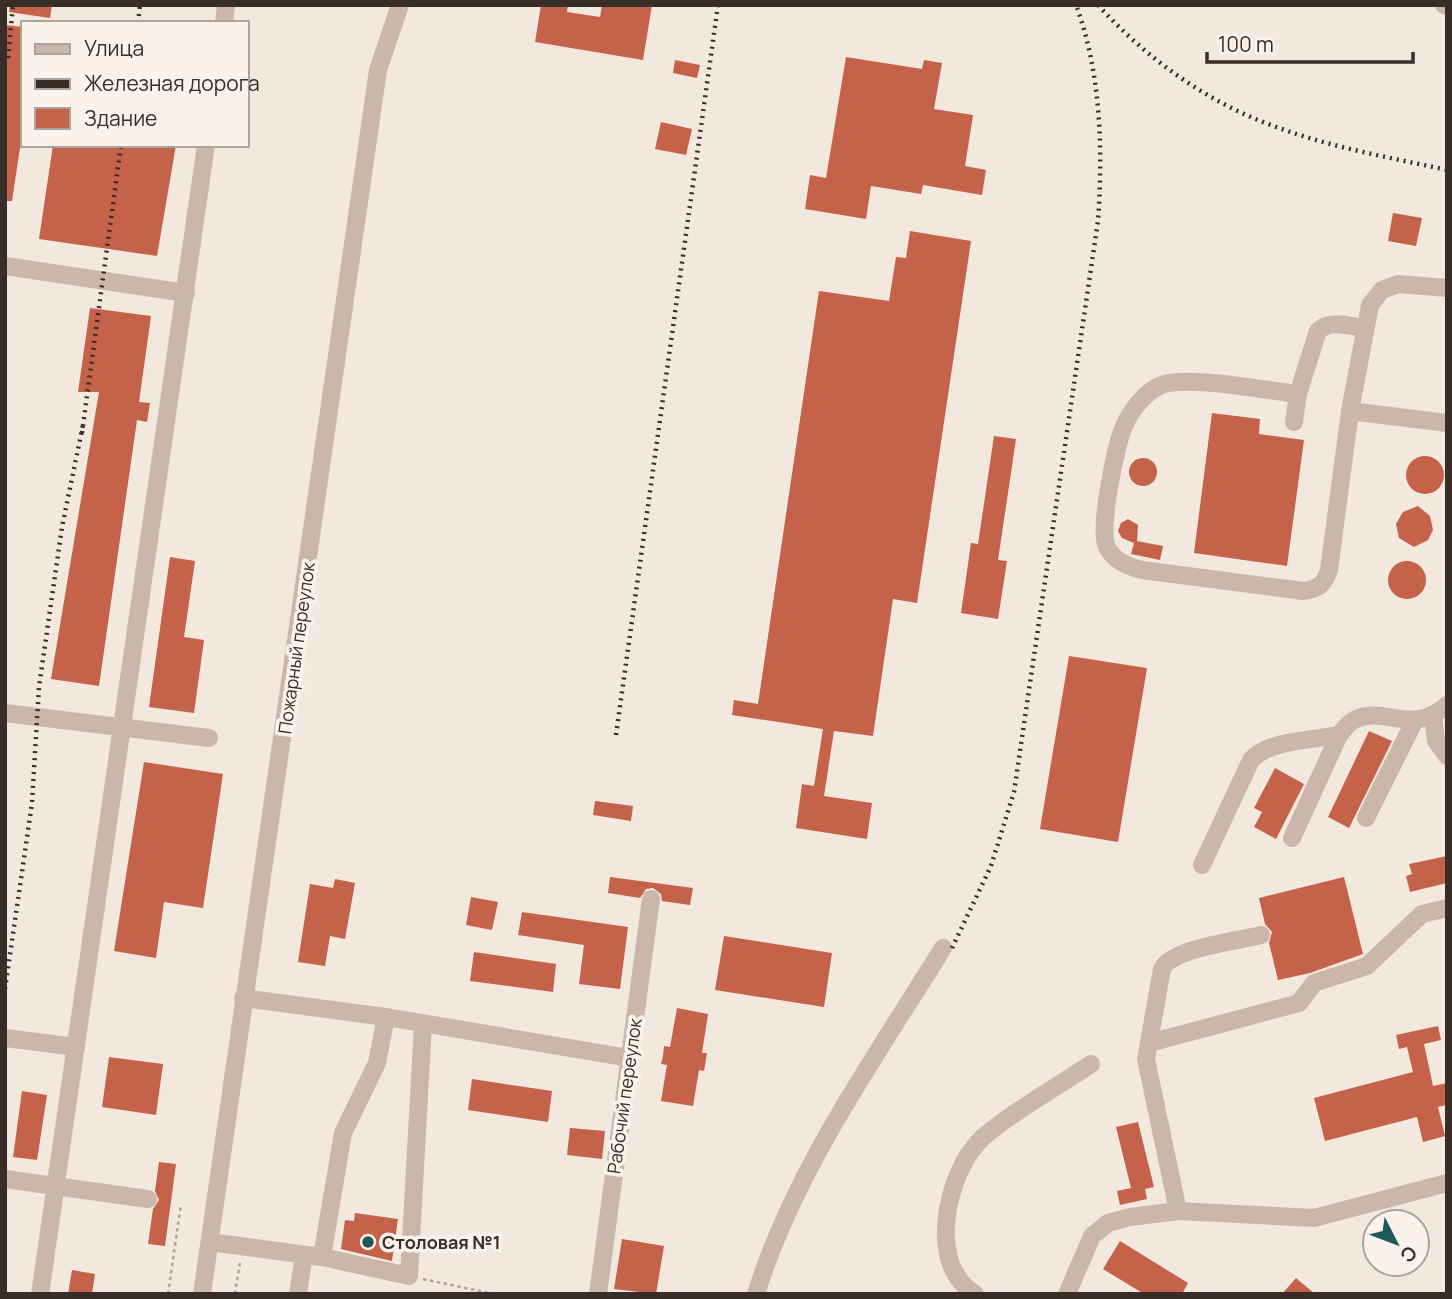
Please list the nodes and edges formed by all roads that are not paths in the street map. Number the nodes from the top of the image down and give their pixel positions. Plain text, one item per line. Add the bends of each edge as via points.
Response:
1 (400, 5) edge
2 (206, 147) edge
3 (5, 267) edge
4 (1447, 288) edge
5 (186, 293) junction
6 (1364, 328) junction
7 (1298, 394) junction
8 (1350, 411) junction
9 (1294, 422) dead end
10 (1447, 423) edge
11 (5, 713) edge
12 (1432, 713) edge
13 (122, 728) junction
14 (1339, 735) junction
15 (209, 738) dead end
16 (1447, 756) edge
17 (1366, 818) dead end
18 (1292, 838) dead end
19 (1202, 865) dead end
20 (651, 899) dead end
21 (1447, 908) edge
22 (1261, 935) dead end
23 (943, 948) dead end
24 (243, 999) junction
25 (386, 1017) junction
26 (423, 1024) junction
27 (5, 1038) edge
28 (1149, 1043) junction
29 (76, 1047) junction
30 (629, 1058) junction
31 (1091, 1064) dead end
32 (5, 1179) edge
33 (1447, 1183) edge
34 (56, 1186) junction
35 (148, 1199) dead end
36 (1178, 1211) junction
37 (210, 1242) junction
38 (313, 1256) junction
39 (40, 1294) edge
40 (202, 1294) edge
41 (298, 1294) edge
42 (598, 1294) edge
43 (757, 1294) edge
44 (975, 1294) edge
45 (1066, 1294) edge

1 - 24 street, Пожарный переулок via 378,70
2 - 5 street
3 - 5 street
4 - 6 street via 1398,284 1382,290 1370,305
5 - 13 street
6 - 7 street via 1322,327
6 - 8 street
7 - 8 street via 1183,382 1159,386 1140,401 1119,439 1105,517 1104,537 1114,556 1142,570 1303,590 1320,586 1329,570
7 - 9 street
8 - 10 street
11 - 13 street
12 - 14 street via 1356,719
12 - 16 street via 1436,741
12 - 17 street
13 - 15 street
13 - 29 street
14 - 18 street
14 - 19 street via 1258,752
20 - 30 street, Рабочий переулок
21 - 28 street via 1422,914 1367,966 1314,983 1299,1003
22 - 28 street via 1178,954 1165,963
23 - 43 street via 803,1181
24 - 25 street
24 - 37 street, Пожарный переулок
25 - 26 street
25 - 38 street via 377,1063 343,1133
26 - 30 street
26 - 38 street via 410,1276
27 - 29 street
28 - 36 street via 1147,1071
29 - 34 street
30 - 42 street, Рабочий переулок
31 - 44 street via 986,1134 967,1157 946,1227 947,1257 963,1286
32 - 34 street
33 - 36 street via 1314,1218
34 - 35 street
34 - 39 street
36 - 45 street via 1130,1217 1097,1230
37 - 38 street
37 - 40 street, Пожарный переулок
38 - 41 street

